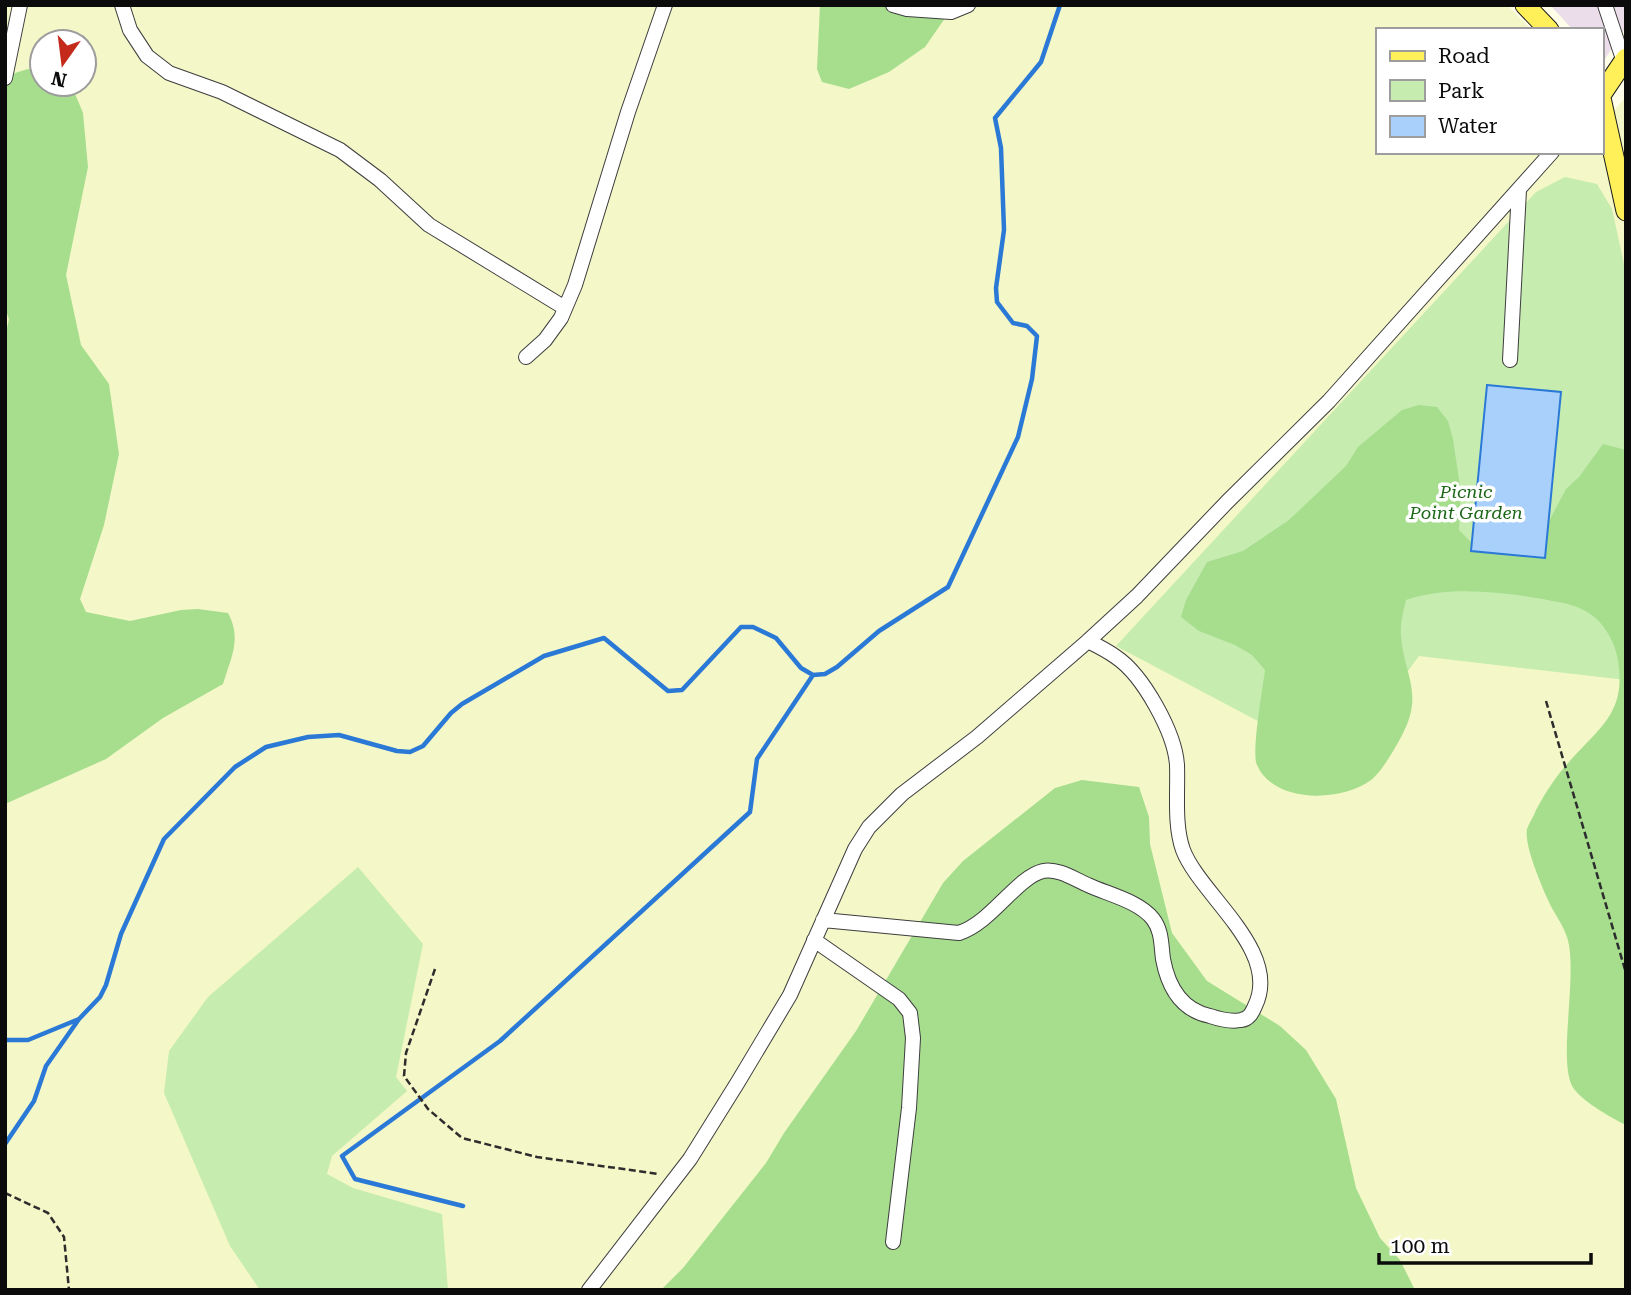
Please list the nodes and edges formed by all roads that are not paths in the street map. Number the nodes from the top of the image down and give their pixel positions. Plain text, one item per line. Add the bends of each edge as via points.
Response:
1 (20, 5) edge
2 (122, 5) edge
3 (664, 5) edge
4 (893, 5) edge
5 (968, 5) edge
6 (1525, 5) edge
7 (1605, 5) edge
8 (1547, 28) edge
9 (1625, 60) edge
10 (5, 78) edge
11 (1603, 94) edge
12 (1603, 106) edge
13 (1550, 154) edge
14 (1519, 190) junction
15 (1626, 211) edge
16 (565, 308) junction
17 (526, 357) dead end
18 (1510, 360) dead end
19 (1088, 642) junction
20 (823, 920) junction
21 (814, 940) junction
22 (893, 1242) dead end
23 (589, 1290) edge

1 - 10 street
2 - 16 street via 146,56 169,73 222,92 340,150 429,225
3 - 16 street
4 - 5 street via 951,12
6 - 8 main road
7 - 9 street
9 - 11 main road
12 - 15 main road
13 - 14 street
14 - 18 street
14 - 19 street via 1329,401
16 - 17 street via 545,340
19 - 20 street via 902,794 869,827
19 - 20 street via 1118,657 1140,680 1168,735 1177,761 1182,848 1256,959 1259,985 1250,1017 1227,1020 1200,1014 1181,1002 1151,916 1054,871 1034,874 972,929 959,933
20 - 21 street
21 - 22 street via 899,999 910,1013 909,1108
21 - 23 street via 790,995 724,1104 676,1177

